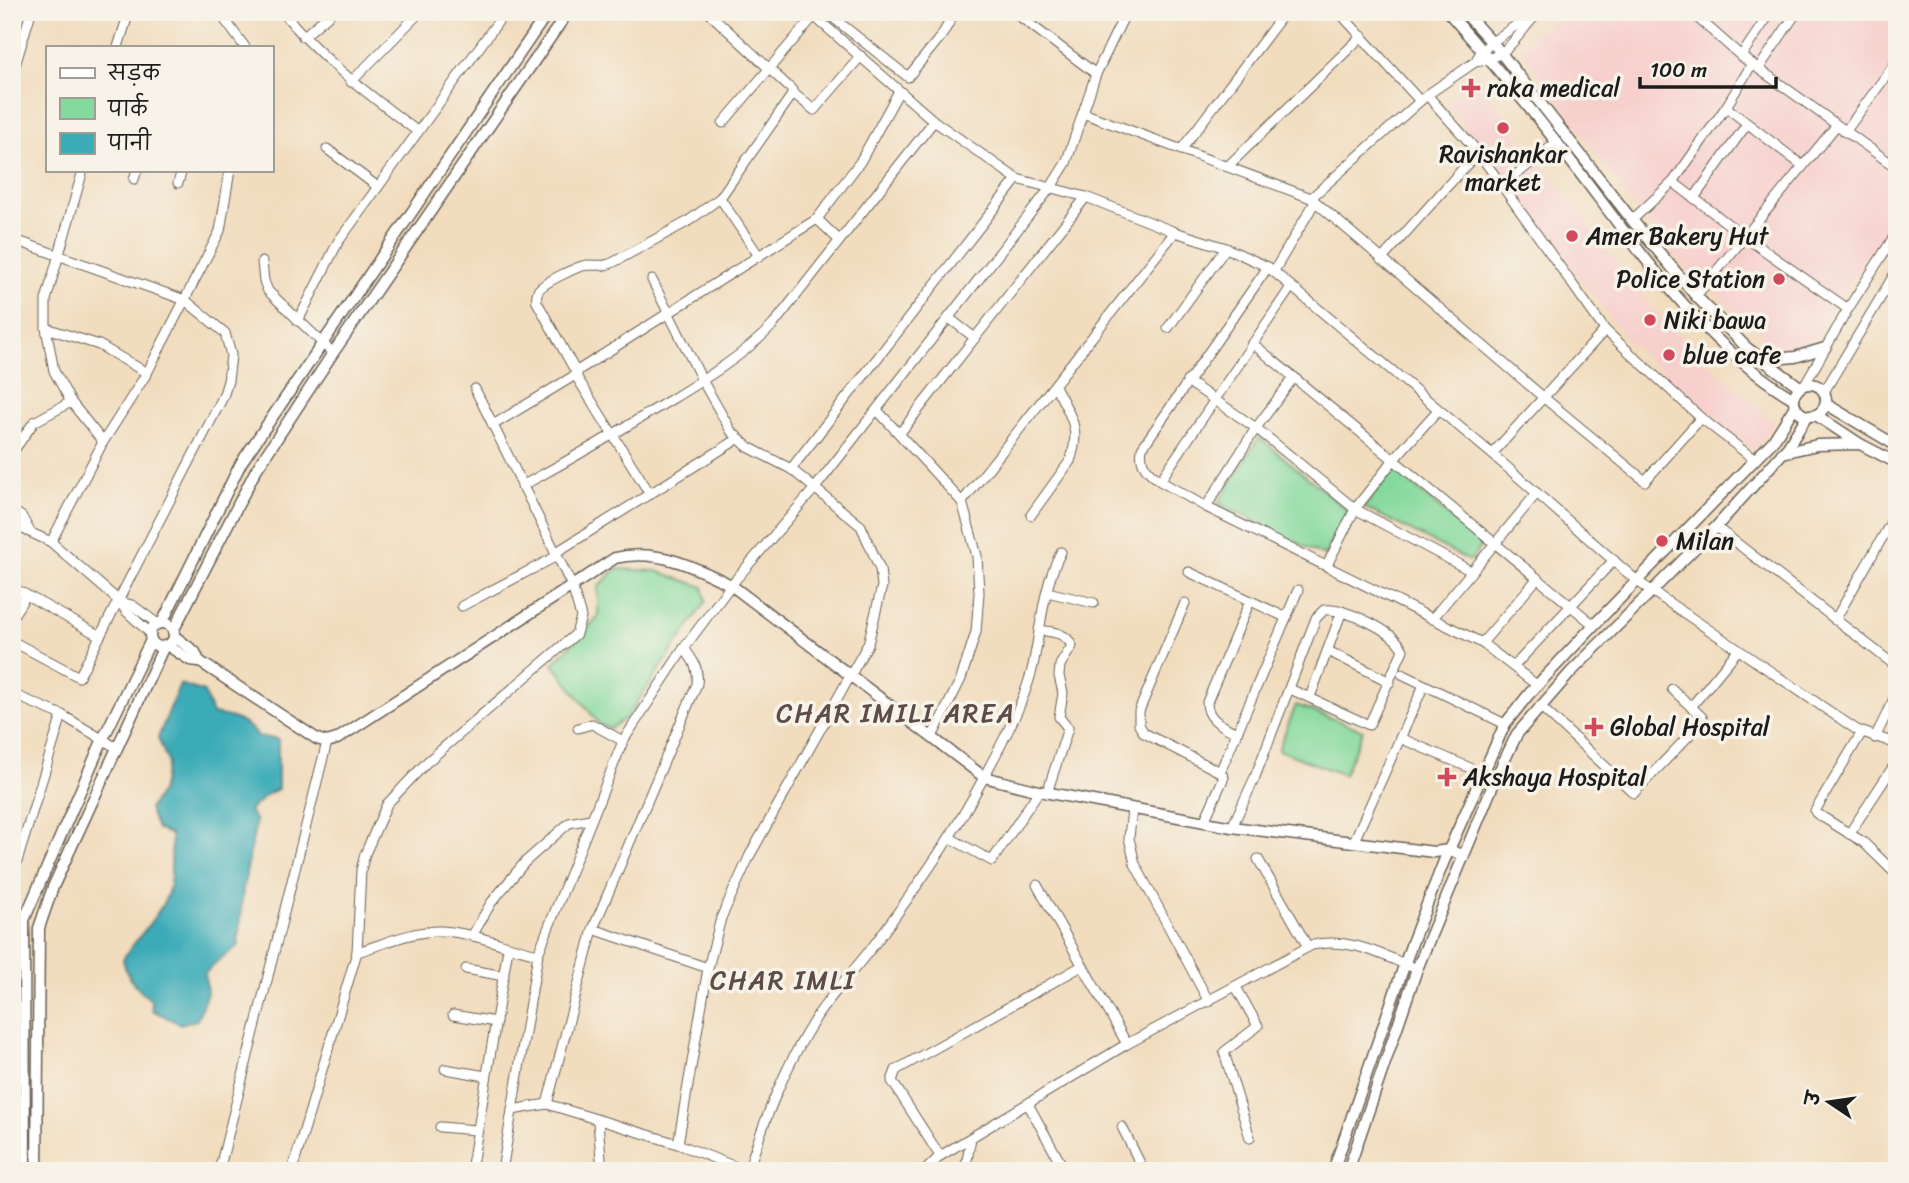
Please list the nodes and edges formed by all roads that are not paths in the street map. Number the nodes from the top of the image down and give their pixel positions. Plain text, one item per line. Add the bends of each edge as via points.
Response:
1 (32, 12) edge
2 (128, 12) edge
3 (219, 12) edge
4 (283, 12) edge
5 (332, 12) edge
6 (420, 12) edge
7 (505, 12) edge
8 (548, 12) edge
9 (568, 12) edge
10 (708, 12) edge
11 (826, 12) edge
12 (955, 12) edge
13 (1014, 12) edge
14 (1126, 12) edge
15 (1285, 12) edge
16 (1339, 12) edge
17 (1448, 12) edge
18 (1464, 12) edge
19 (1539, 12) edge
20 (1691, 12) edge
21 (1771, 12) edge
22 (1797, 12) edge
23 (1527, 24) junction
24 (1362, 36) junction
25 (303, 37) junction
26 (23, 39) junction
27 (1492, 42) junction
28 (12, 44) edge
29 (118, 46) edge
30 (244, 46) edge
31 (1482, 51) junction
32 (1501, 53) junction
33 (861, 55) junction
34 (1741, 55) junction
35 (1490, 60) junction
36 (1897, 61) edge
37 (1475, 62) junction
38 (1756, 66) junction
39 (769, 67) junction
40 (1096, 74) junction
41 (12, 76) edge
42 (500, 81) junction
43 (351, 82) junction
44 (514, 90) junction
45 (899, 91) junction
46 (793, 93) junction
47 (1424, 98) junction
48 (1726, 107) junction
49 (1083, 113) junction
50 (934, 121) junction
51 (723, 123) dead end
52 (1747, 124) junction
53 (1841, 129) junction
54 (418, 132) junction
55 (1557, 142) junction
56 (327, 149) dead end
57 (1181, 150) junction
58 (1478, 152) junction
59 (1228, 166) junction
60 (1803, 166) junction
61 (1897, 168) edge
62 (82, 172) edge
63 (181, 172) edge
64 (230, 172) edge
65 (1017, 179) junction
66 (178, 183) dead end
67 (1673, 183) junction
68 (1502, 186) junction
69 (378, 187) junction
70 (1051, 187) junction
71 (1086, 197) junction
72 (720, 198) junction
73 (1694, 198) junction
74 (1313, 200) junction
75 (817, 219) junction
76 (1632, 220) junction
77 (1175, 232) junction
78 (1897, 232) edge
79 (1745, 237) junction
80 (12, 239) edge
81 (839, 240) junction
82 (1226, 248) junction
83 (59, 256) junction
84 (759, 256) junction
85 (1381, 260) junction
86 (262, 262) dead end
87 (1271, 269) junction
88 (1897, 270) edge
89 (652, 280) dead end
90 (1291, 286) junction
91 (1696, 296) junction
92 (185, 300) junction
93 (1848, 309) junction
94 (669, 312) junction
95 (949, 318) junction
96 (298, 321) junction
97 (46, 328) junction
98 (1168, 328) dead end
99 (1605, 330) junction
100 (975, 338) junction
101 (1252, 343) junction
102 (322, 344) junction
103 (1825, 348) junction
104 (333, 353) junction
105 (1763, 360) junction
106 (147, 373) junction
107 (577, 373) junction
108 (1294, 377) junction
109 (702, 380) junction
110 (1187, 381) junction
111 (1055, 386) junction
112 (1803, 386) junction
113 (475, 389) dead end
114 (1824, 392) junction
115 (1543, 397) junction
116 (1213, 399) junction
117 (71, 402) junction
118 (1795, 403) junction
119 (1826, 404) junction
120 (877, 410) junction
121 (1438, 410) junction
122 (1811, 415) junction
123 (1701, 418) junction
124 (494, 425) junction
125 (1256, 428) junction
126 (900, 433) junction
127 (615, 435) junction
128 (738, 439) junction
129 (103, 442) junction
130 (1860, 444) junction
131 (1897, 446) edge
132 (12, 453) edge
133 (1782, 453) junction
134 (1492, 454) junction
135 (1395, 458) junction
136 (1755, 460) junction
137 (1897, 463) edge
138 (791, 469) junction
139 (1160, 481) junction
140 (522, 486) junction
141 (815, 488) junction
142 (1537, 493) junction
143 (650, 494) junction
144 (962, 502) junction
145 (1206, 506) junction
146 (1355, 509) junction
147 (12, 510) edge
148 (1897, 512) edge
149 (1031, 515) dead end
150 (12, 524) edge
151 (1716, 527) junction
152 (29, 530) junction
153 (1893, 530) edge
154 (51, 542) junction
155 (1496, 543) junction
156 (1061, 552) dead end
157 (556, 554) junction
158 (1614, 560) junction
159 (1327, 565) junction
160 (1471, 571) junction
161 (1189, 572) dead end
162 (187, 573) junction
163 (200, 579) junction
164 (1537, 579) junction
165 (1637, 581) junction
166 (731, 585) junction
167 (572, 586) junction
168 (12, 587) edge
169 (1298, 590) dead end
170 (1047, 592) junction
171 (1651, 592) junction
172 (26, 595) junction
173 (1250, 601) junction
174 (120, 602) junction
175 (1094, 603) dead end
176 (1185, 603) dead end
177 (463, 606) dead end
178 (1572, 606) junction
179 (1342, 611) junction
180 (12, 617) edge
181 (1285, 617) junction
182 (1432, 619) junction
183 (1835, 620) junction
184 (160, 623) junction
185 (1594, 625) junction
186 (1039, 630) junction
187 (100, 636) junction
188 (151, 637) junction
189 (169, 640) junction
190 (12, 641) edge
191 (1482, 643) junction
192 (684, 648) junction
193 (1738, 650) junction
194 (1328, 651) junction
195 (1514, 666) junction
196 (1897, 667) edge
197 (1402, 674) dead end
198 (851, 677) junction
199 (1390, 682) junction
200 (1424, 685) junction
201 (1538, 686) junction
202 (1290, 689) junction
203 (1672, 689) dead end
204 (1897, 692) edge
205 (12, 694) edge
206 (1310, 697) junction
207 (1540, 706) junction
208 (1691, 707) junction
209 (62, 715) junction
210 (1505, 724) junction
211 (578, 729) dead end
212 (1862, 732) junction
213 (1236, 733) junction
214 (932, 737) junction
215 (1400, 738) junction
216 (1875, 738) junction
217 (102, 741) junction
218 (623, 741) junction
219 (327, 742) junction
220 (1897, 744) edge
221 (117, 748) junction
222 (1897, 761) edge
223 (1220, 772) junction
224 (1482, 773) junction
225 (984, 777) junction
226 (1043, 792) junction
227 (1132, 809) junction
228 (590, 819) junction
229 (1204, 822) junction
230 (1232, 827) junction
231 (1849, 834) junction
232 (950, 838) junction
233 (1354, 841) junction
234 (1449, 850) junction
235 (1434, 852) junction
236 (1463, 855) junction
237 (1258, 859) dead end
238 (1444, 861) junction
239 (1458, 866) junction
240 (1897, 875) edge
241 (12, 878) edge
242 (1037, 886) dead end
243 (593, 929) junction
244 (472, 936) junction
245 (1308, 947) junction
246 (508, 948) junction
247 (357, 953) junction
248 (538, 954) junction
249 (1404, 964) junction
250 (1082, 966) junction
251 (708, 968) junction
252 (466, 969) dead end
253 (1417, 969) junction
254 (504, 976) junction
255 (1236, 987) junction
256 (1209, 1002) junction
257 (453, 1015) dead end
258 (496, 1022) junction
259 (1127, 1044) junction
260 (445, 1069) dead end
261 (486, 1076) junction
262 (547, 1104) junction
263 (1028, 1104) junction
264 (512, 1110) junction
265 (598, 1121) junction
266 (439, 1127) dead end
267 (1122, 1127) dead end
268 (476, 1130) junction
269 (971, 1138) junction
270 (1250, 1138) dead end
271 (678, 1144) junction
272 (940, 1156) junction
273 (25, 1171) edge
274 (37, 1171) edge
275 (219, 1171) edge
276 (292, 1171) edge
277 (471, 1171) edge
278 (502, 1171) edge
279 (602, 1171) edge
280 (747, 1171) edge
281 (925, 1171) edge
282 (965, 1171) edge
283 (1065, 1171) edge
284 (1144, 1171) edge
285 (1333, 1171) edge
286 (1348, 1171) edge

1 - 26 street
2 - 29 street
3 - 30 street
4 - 25 street
5 - 25 street
6 - 43 street
7 - 54 street
8 - 42 main road
9 - 44 main road
10 - 39 street
11 - 12 street via 908,77
13 - 40 street
14 - 40 street
15 - 57 street
16 - 24 street
17 - 31 main road
18 - 27 main road
19 - 23 street
20 - 34 street
21 - 34 street
22 - 38 street
23 - 27 street via 1514,26
23 - 32 street via 1522,36
24 - 47 street
24 - 59 street
25 - 43 street
26 - 28 street
26 - 41 street
27 - 31 street
27 - 32 main road
31 - 35 main road
31 - 37 street
32 - 35 street
32 - 76 main road
33 - 39 street via 814,16
33 - 45 street
33 - 46 street via 814,110
34 - 38 street
35 - 37 street
35 - 55 main road
36 - 53 street
37 - 47 street
38 - 48 street
38 - 53 street
39 - 46 street
39 - 51 street
40 - 49 street
42 - 44 main road
42 - 102 main road
43 - 54 street
44 - 104 main road
45 - 50 street
45 - 75 street via 860,162
46 - 72 street
47 - 58 street
47 - 74 street
48 - 52 street
48 - 67 street
49 - 57 street
49 - 70 street via 1066,163
50 - 65 street
50 - 81 street
52 - 60 street
52 - 73 street
53 - 60 street
53 - 61 street
54 - 69 street
55 - 68 street
55 - 118 main road via 1641,253 1706,328 1730,353
56 - 69 street
57 - 59 street
58 - 68 street
58 - 85 street
59 - 74 street
60 - 79 street
62 - 83 street
63 - 66 street
64 - 92 street via 220,231
65 - 70 street
65 - 138 street
67 - 73 street
67 - 76 street
68 - 99 street
69 - 96 street via 338,242
70 - 71 street
70 - 95 street
71 - 77 street
71 - 100 street
72 - 84 street
72 - 107 street via 687,222 608,265 581,267 539,288 537,302
73 - 79 street
74 - 85 street
74 - 87 street
75 - 81 street
75 - 84 street
76 - 91 main road
77 - 82 street
77 - 111 street
78 - 93 street
79 - 91 street
79 - 93 street
80 - 83 street
81 - 109 street via 759,340
82 - 87 street
82 - 98 street
83 - 92 street
83 - 97 street via 46,300
84 - 94 street
85 - 115 street
86 - 96 street via 268,291
87 - 90 street
87 - 110 street
88 - 114 street
89 - 94 street
90 - 101 street
90 - 121 street
91 - 105 main road
92 - 106 street
92 - 174 street via 225,333 231,355 228,381
93 - 103 street
94 - 107 street
94 - 109 street
95 - 100 street
95 - 120 street
96 - 102 street
97 - 106 street via 99,345
97 - 117 street via 54,371
99 - 115 street
99 - 123 street
100 - 126 street
101 - 108 street
101 - 116 street
102 - 104 street
102 - 162 main road via 241,463
103 - 105 main road
103 - 112 street
104 - 163 main road via 256,470
105 - 112 main road
106 - 129 street
107 - 124 street
107 - 127 street
108 - 125 street
108 - 135 street
109 - 127 street
109 - 128 street
110 - 116 street
110 - 139 street via 1142,448 1144,467
111 - 144 street
111 - 149 street via 1076,426 1073,453
112 - 114 main road via 1812,384
112 - 118 main road
113 - 124 street
114 - 119 main road
115 - 123 street via 1645,481
115 - 134 street
116 - 125 street
116 - 139 street
117 - 129 street
117 - 132 street via 34,422
118 - 122 main road via 1800,412
118 - 136 main road via 1773,441
119 - 122 main road
119 - 131 main road
120 - 126 street
120 - 141 street
121 - 134 street
121 - 135 street
122 - 130 main road
122 - 133 main road
123 - 136 street
124 - 140 street
125 - 145 street
125 - 146 street
126 - 144 street
127 - 140 street
127 - 143 street
128 - 138 street
128 - 143 street
129 - 154 street
130 - 133 main road via 1817,445
130 - 137 main road
133 - 151 main road
134 - 142 street
135 - 146 street
135 - 155 street
136 - 165 main road
138 - 141 street
139 - 145 street
140 - 157 street
141 - 166 street
141 - 198 street via 861,526 880,569 882,586 868,644
142 - 155 street
142 - 158 street
143 - 157 street
144 - 214 street via 977,556 976,632 961,679
145 - 159 street
146 - 159 street
146 - 160 street
147 - 152 street
148 - 153 street
150 - 152 street
151 - 171 main road
151 - 183 street
152 - 154 street
153 - 183 street
154 - 174 street
155 - 160 street
155 - 164 street
156 - 170 street
157 - 167 street
157 - 177 street
158 - 165 street
158 - 178 street
159 - 182 street
160 - 182 street
161 - 173 street
162 - 163 main road
162 - 184 main road
163 - 189 main road
164 - 178 street
164 - 191 street
165 - 171 street
165 - 185 main road
166 - 167 main road via 696,568 640,554 615,558
166 - 192 street
166 - 198 main road
167 - 219 main road
167 - 247 street via 581,617 576,634 427,762 387,804 361,870
168 - 172 street
169 - 181 street
170 - 175 street
170 - 186 street
171 - 193 street
171 - 207 main road
172 - 180 street
172 - 187 street
173 - 181 street
173 - 213 street via 1207,702 1212,719
174 - 184 street
174 - 187 street
174 - 188 street
176 - 223 street via 1139,711 1139,725 1144,733
178 - 185 street
178 - 195 street
179 - 194 street
179 - 199 street via 1400,643 1403,650
179 - 202 street via 1324,610 1316,618
181 - 213 street
182 - 191 street
183 - 196 street
184 - 188 main road via 153,627
184 - 189 main road via 169,626
185 - 201 main road
186 - 225 street via 1022,702
186 - 226 street via 1061,635 1072,646 1061,661 1059,676 1063,693 1059,717 1068,729
187 - 190 street via 79,677
188 - 189 main road via 157,646
188 - 217 main road
189 - 219 main road via 190,660 199,661
189 - 221 main road
191 - 195 street
192 - 218 street
192 - 243 street via 695,662 697,684
193 - 208 street
193 - 212 street
194 - 199 street
194 - 206 street
195 - 201 street
197 - 200 street
198 - 214 main road
198 - 251 street via 741,874 721,918
199 - 206 street via 1369,725
200 - 210 street
200 - 215 street
201 - 210 main road
202 - 206 street
202 - 230 street
203 - 208 street
204 - 216 street
205 - 209 street
207 - 208 street via 1634,793 1702,723
207 - 236 main road via 1517,734
209 - 217 street
209 - 241 street
210 - 224 main road
211 - 218 street via 592,724
212 - 216 street
212 - 231 street via 1815,811
213 - 223 street
214 - 225 main road
215 - 224 street
215 - 233 street
216 - 220 street
217 - 221 street
217 - 273 main road via 24,920
218 - 228 street
219 - 275 street
221 - 274 main road via 39,928
222 - 231 street
223 - 229 street via 1224,777 1221,788
224 - 234 main road
225 - 226 main road
225 - 232 street
226 - 227 main road
226 - 232 street via 992,861
227 - 229 main road
227 - 256 street via 1129,838 1135,864
228 - 244 street via 569,824 526,862 491,903
228 - 248 street
229 - 230 main road
230 - 233 main road
231 - 240 street
232 - 280 street via 818,1015 780,1081
233 - 235 main road
234 - 235 main road
234 - 236 main road
234 - 238 main road
235 - 238 main road
236 - 239 main road
237 - 245 street
238 - 239 main road
238 - 249 main road
239 - 253 main road
242 - 250 street
243 - 251 street
243 - 262 street
244 - 246 street
244 - 247 street via 441,931 412,934
245 - 249 street via 1332,941
245 - 255 street
246 - 248 street
246 - 254 street
247 - 276 street
248 - 264 street
249 - 253 street
249 - 285 main road
250 - 259 street
250 - 272 street via 896,1070 892,1081
251 - 271 street
252 - 254 street
253 - 286 main road
254 - 258 street
255 - 256 street
255 - 270 street via 1258,1026 1224,1052
256 - 259 street
257 - 258 street
258 - 261 street
259 - 263 street
260 - 261 street
261 - 268 street
262 - 264 street
262 - 265 street
263 - 269 street
263 - 283 street
264 - 278 street
265 - 271 street
265 - 279 street
266 - 268 street
267 - 284 street
268 - 277 street
269 - 272 street
269 - 282 street
271 - 280 street
272 - 281 street

